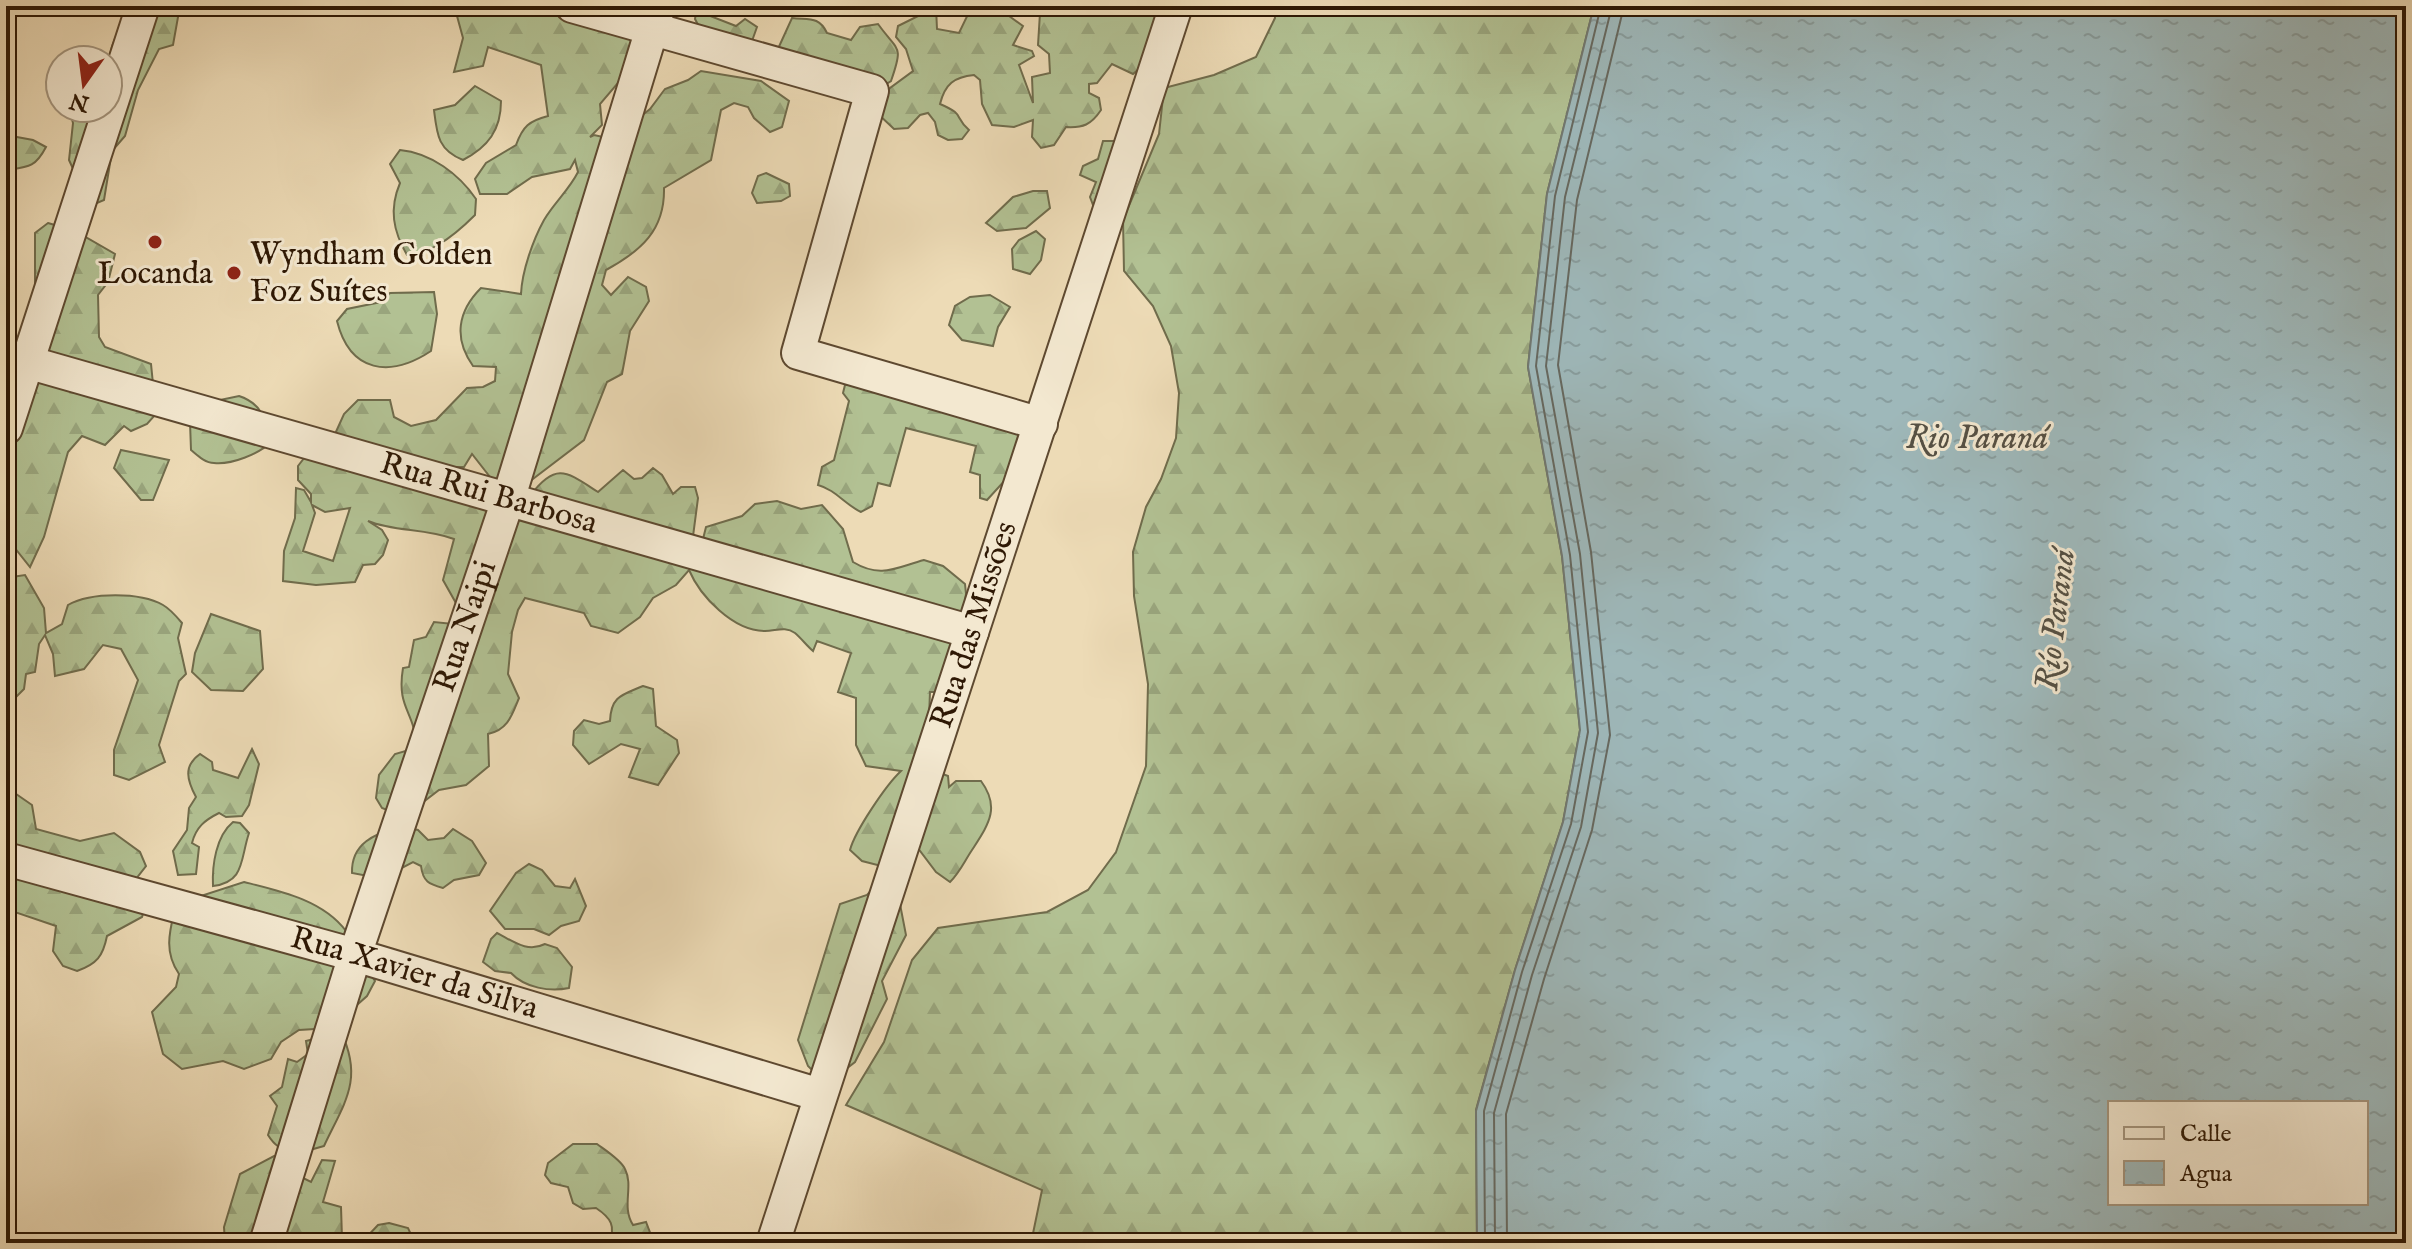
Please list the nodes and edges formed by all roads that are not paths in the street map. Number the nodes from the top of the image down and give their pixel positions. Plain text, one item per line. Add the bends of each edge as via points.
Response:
1 (143, 6) edge
2 (572, 6) edge
3 (1176, 6) edge
4 (655, 17) edge
5 (16, 359) edge
6 (1041, 424) junction
7 (6, 428) edge
8 (509, 497) junction
9 (972, 632) junction
10 (6, 859) edge
11 (355, 955) junction
12 (820, 1095) junction
13 (266, 1243) edge
14 (773, 1243) edge

1 - 5 street
2 - 4 street
3 - 6 street, Rua das Missões
4 - 6 street via 872,91 798,353
4 - 8 street, Rua Naipi
5 - 7 street
5 - 8 street, Rua Rui Barbosa
6 - 9 street, Rua das Missões
8 - 9 street, Rua Rui Barbosa
8 - 11 street, Rua Naipi
9 - 12 street, Rua das Missões
10 - 11 street, Rua Xavier da Silva
11 - 12 street, Rua Xavier da Silva
11 - 13 street, Rua Naipi
12 - 14 street, Rua das Missões

